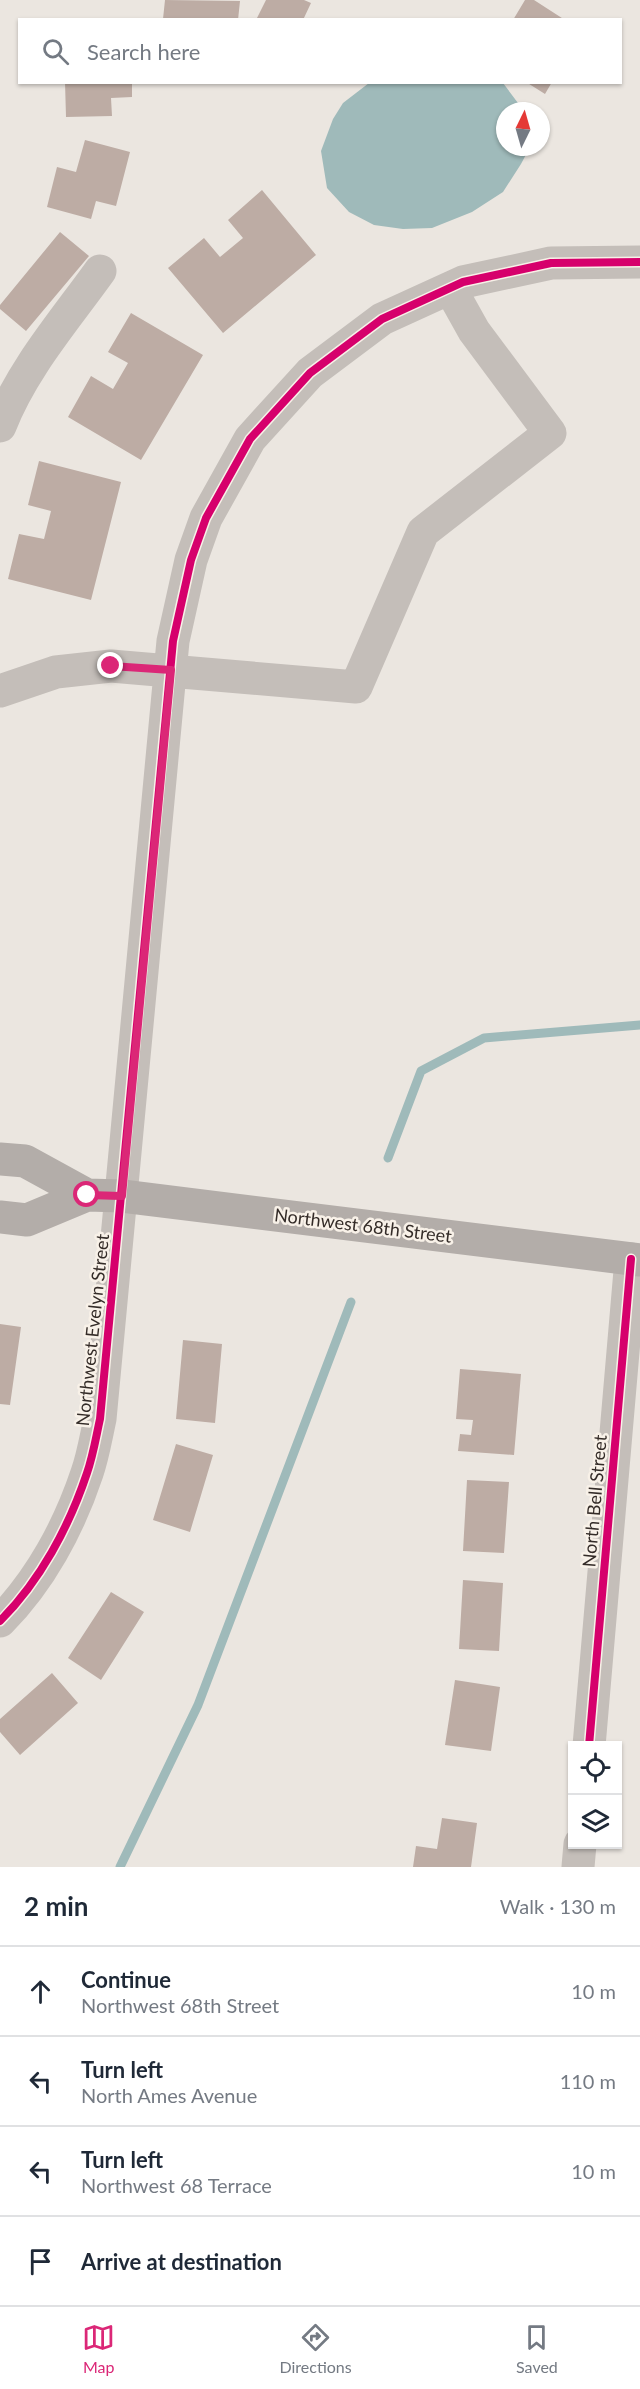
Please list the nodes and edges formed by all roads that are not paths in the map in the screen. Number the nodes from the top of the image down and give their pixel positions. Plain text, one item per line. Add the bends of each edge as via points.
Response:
1 (640, 262) edge
2 (100, 271) dead end
3 (450, 288) junction
4 (12, 373) edge
5 (0, 426) edge
6 (171, 670) junction
7 (0, 692) edge
8 (0, 1159) edge
9 (87, 1195) junction
10 (122, 1196) junction
11 (0, 1217) edge
12 (636, 1259) edge
13 (0, 1621) edge
14 (589, 1741) edge
15 (580, 1849) edge
16 (578, 1867) edge

1 - 3 street, Northwest Evelyn Street via 551,262
2 - 4 street
3 - 6 street, Northwest Evelyn Street via 382,319 310,373 250,440 206,518 191,560 173,641
3 - 6 street via 474,330 550,433 423,532 356,687
4 - 5 street via 9,402
6 - 7 street via 111,666 56,672
6 - 10 street, Northwest Evelyn Street
8 - 9 main road, Northwest 68th Street via 25,1161
9 - 10 main road, Northwest 68th Street
9 - 11 main road, Northwest 68th Street via 27,1220
10 - 12 main road, Northwest 68th Street
10 - 13 street, Northwest Evelyn Street via 100,1419 87,1473 67,1524 39,1572
12 - 14 street, North Bell Street
15 - 16 street

